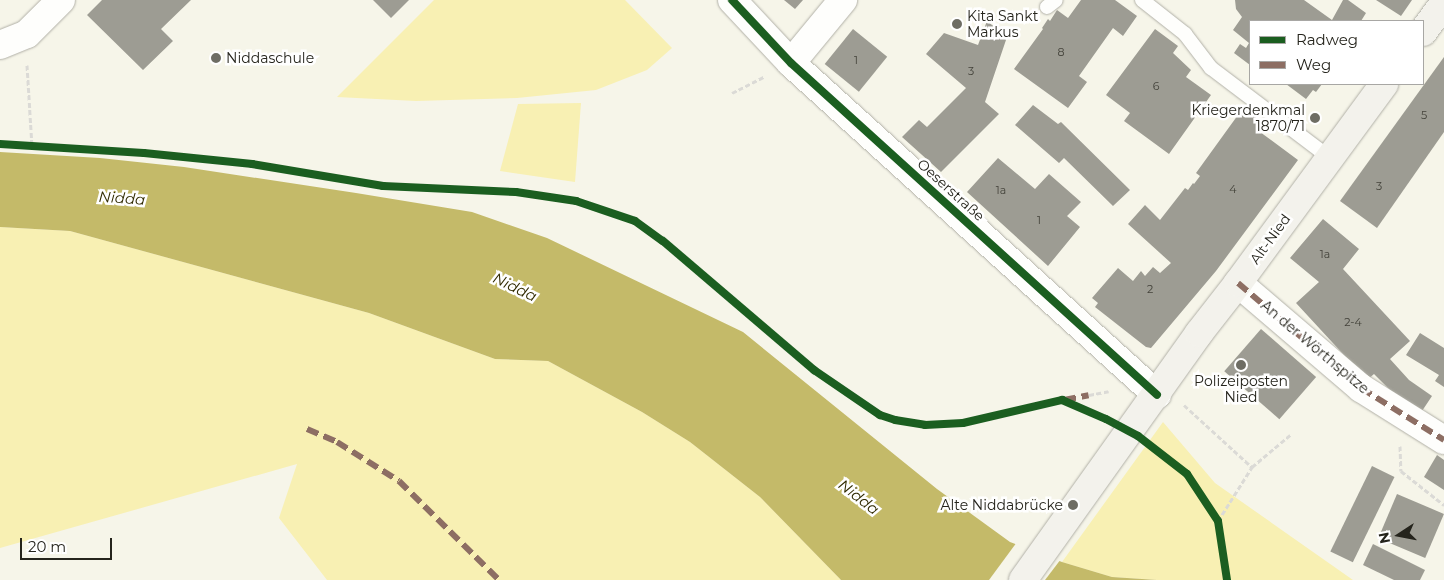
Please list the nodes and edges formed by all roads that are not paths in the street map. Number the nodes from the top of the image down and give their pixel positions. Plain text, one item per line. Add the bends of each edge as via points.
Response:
1 (61, 0) edge
2 (732, 0) edge
3 (843, 0) edge
4 (1142, 0) edge
5 (1444, 3) edge
6 (1424, 31) edge
7 (0, 45) edge
8 (791, 63) junction
9 (1383, 85) edge
10 (1330, 158) junction
11 (1238, 283) junction
12 (1157, 395) junction
13 (1444, 440) edge
14 (1023, 580) edge

1 - 7 street via 27,34
2 - 8 street, Oeserstraße
3 - 8 street
4 - 10 lane via 1185,34 1211,68
5 - 6 main road
8 - 12 street, Oeserstraße
9 - 10 main road, Alt-Nied
10 - 11 main road, Alt-Nied
11 - 12 main road, Alt-Nied
11 - 13 street, An der Wörthspitze via 1362,388
12 - 14 main road

